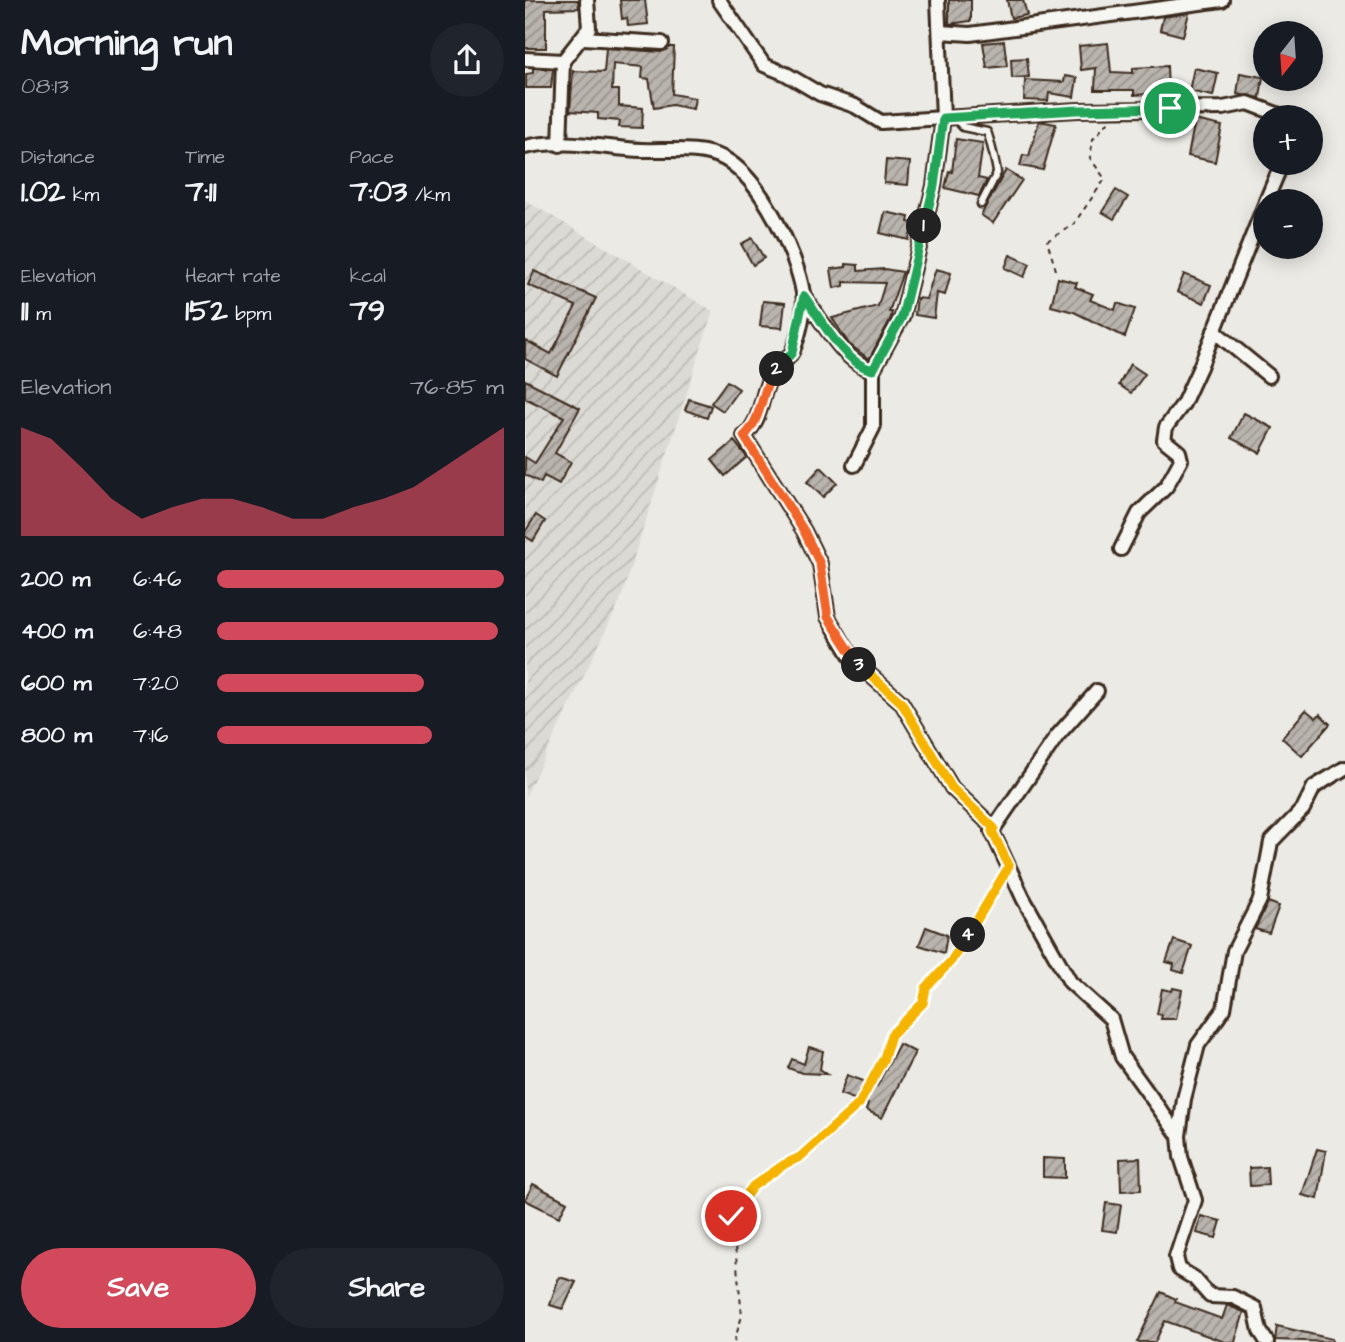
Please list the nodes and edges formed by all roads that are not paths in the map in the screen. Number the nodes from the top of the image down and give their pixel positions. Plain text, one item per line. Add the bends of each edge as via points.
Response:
1 (587, 0) edge
2 (719, 0) edge
3 (938, 0) edge
4 (1222, 0) edge
5 (940, 32) junction
6 (584, 38) junction
7 (662, 43) dead end
8 (525, 59) edge
9 (563, 61) junction
10 (1253, 105) edge
11 (949, 118) junction
12 (560, 145) junction
13 (525, 147) edge
14 (981, 204) dead end
15 (1253, 235) edge
16 (804, 296) junction
17 (1214, 331) junction
18 (873, 370) junction
19 (1269, 376) dead end
20 (854, 465) dead end
21 (1121, 549) dead end
22 (1097, 691) dead end
23 (1345, 768) edge
24 (994, 828) junction
25 (1179, 1136) junction
26 (1267, 1342) edge

1 - 6 street via 589,28
2 - 11 street via 764,65 820,94 855,106 881,122
3 - 5 street
4 - 5 street via 970,34
5 - 11 street
6 - 7 street
6 - 9 street
8 - 9 street
9 - 12 street
10 - 11 street
11 - 14 lane via 990,135 997,173
11 - 18 street via 902,317
12 - 13 street
12 - 16 street via 698,152 726,159 754,183 794,257
15 - 17 street
16 - 18 street via 845,351
16 - 24 street via 792,353 771,375 764,402 744,436 804,531 820,564 828,617 853,660 901,702 952,788
17 - 19 street
17 - 21 street via 1183,404 1166,427 1164,440 1179,452 1181,460 1166,488 1139,513
18 - 20 street via 873,428
22 - 24 street via 1056,736
23 - 25 street via 1314,787 1303,809 1271,842 1260,900 1234,951 1224,1009 1198,1045
24 - 25 street via 1070,982 1111,1019 1122,1057
25 - 26 street via 1195,1200 1176,1257 1179,1269 1210,1296 1233,1297 1255,1308

